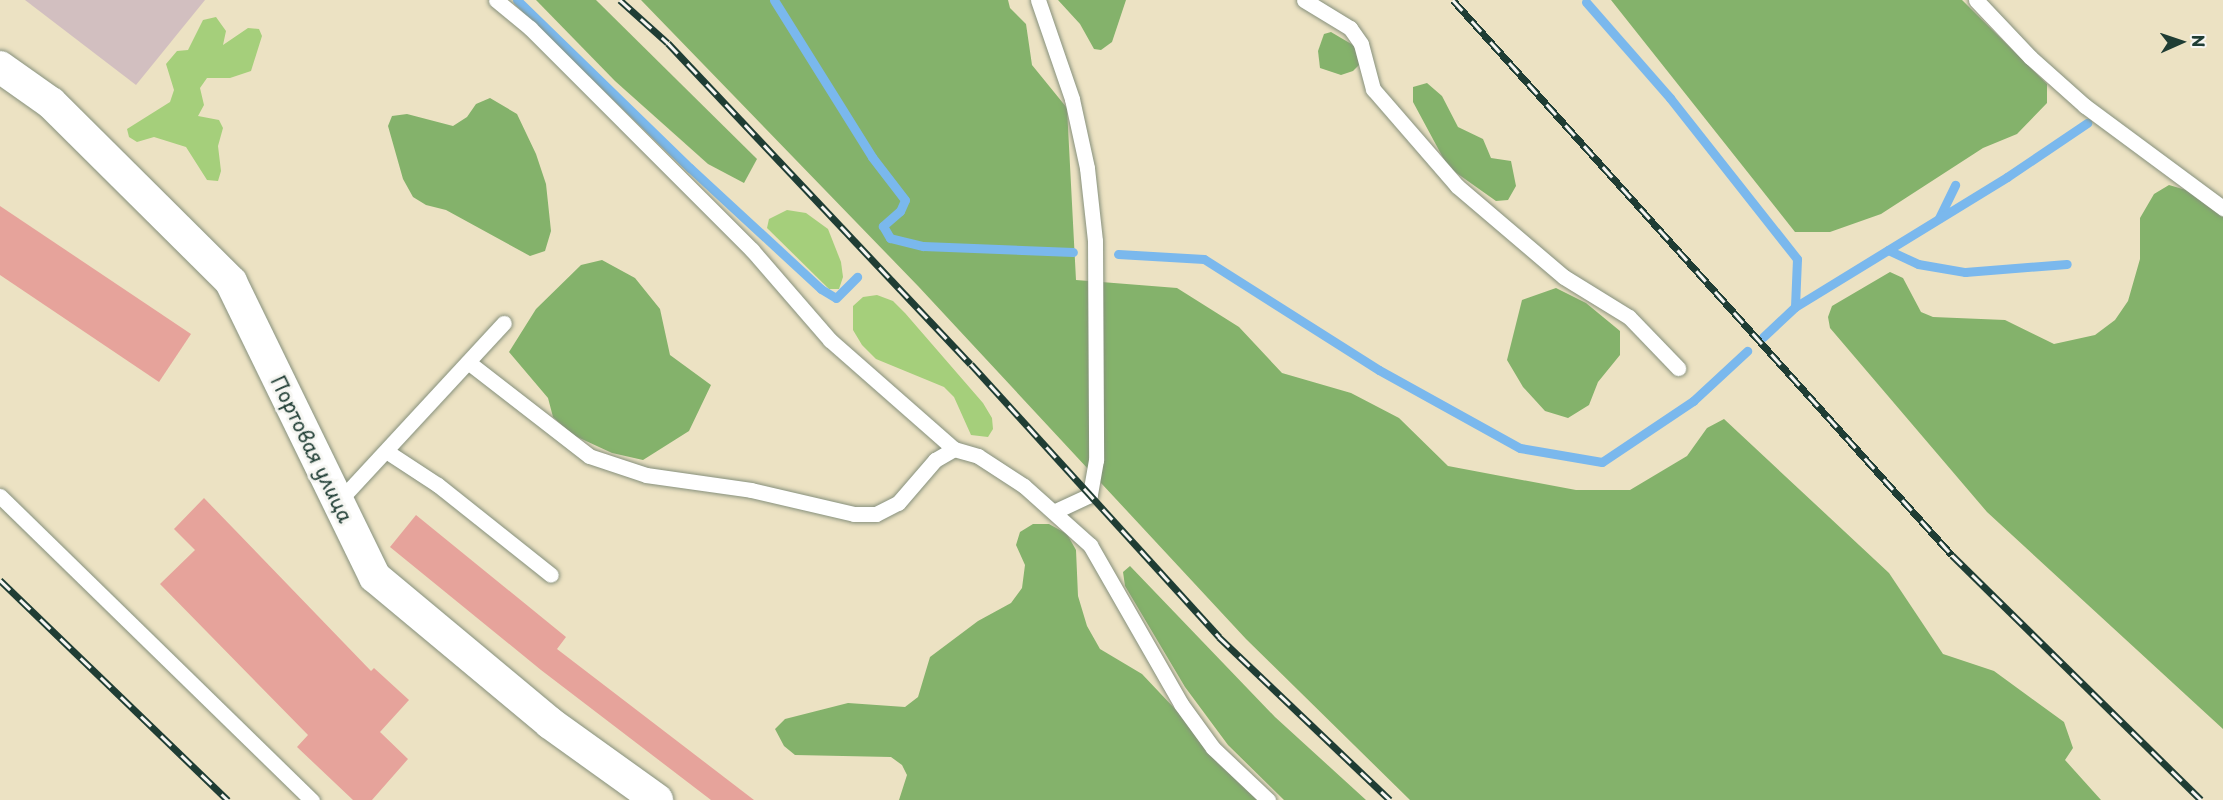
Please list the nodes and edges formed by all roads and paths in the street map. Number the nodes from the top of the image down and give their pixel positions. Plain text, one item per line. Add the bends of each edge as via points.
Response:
1 (496, 0) edge
2 (1038, 0) edge
3 (1304, 0) edge
4 (1976, 0) edge
5 (1, 70) edge
6 (2223, 208) edge
7 (504, 323) dead end
8 (468, 362) junction
9 (1678, 368) dead end
10 (954, 449) junction
11 (386, 451) junction
12 (0, 496) edge
13 (338, 502) junction
14 (1054, 512) junction
15 (551, 575) dead end
16 (312, 800) edge
17 (657, 800) edge
18 (1268, 800) edge

1 - 10 lane via 530,28 752,250 830,340
2 - 14 lane via 1072,99 1087,168 1095,241 1096,460 1090,495
3 - 9 lane via 1350,27 1361,44 1373,89 1456,186 1564,277 1629,317
4 - 6 lane via 2030,57 2085,106
5 - 13 street, Портовая улица via 51,103 231,282
7 - 8 lane
8 - 10 lane via 589,456 646,475 751,490 854,514 876,514 898,503 935,460
8 - 11 lane
10 - 14 lane via 978,456 1024,486
11 - 13 lane
11 - 15 lane via 438,485
12 - 16 lane
13 - 17 street, Портовая улица via 375,577 550,723
14 - 18 lane via 1090,545 1181,704 1213,748

